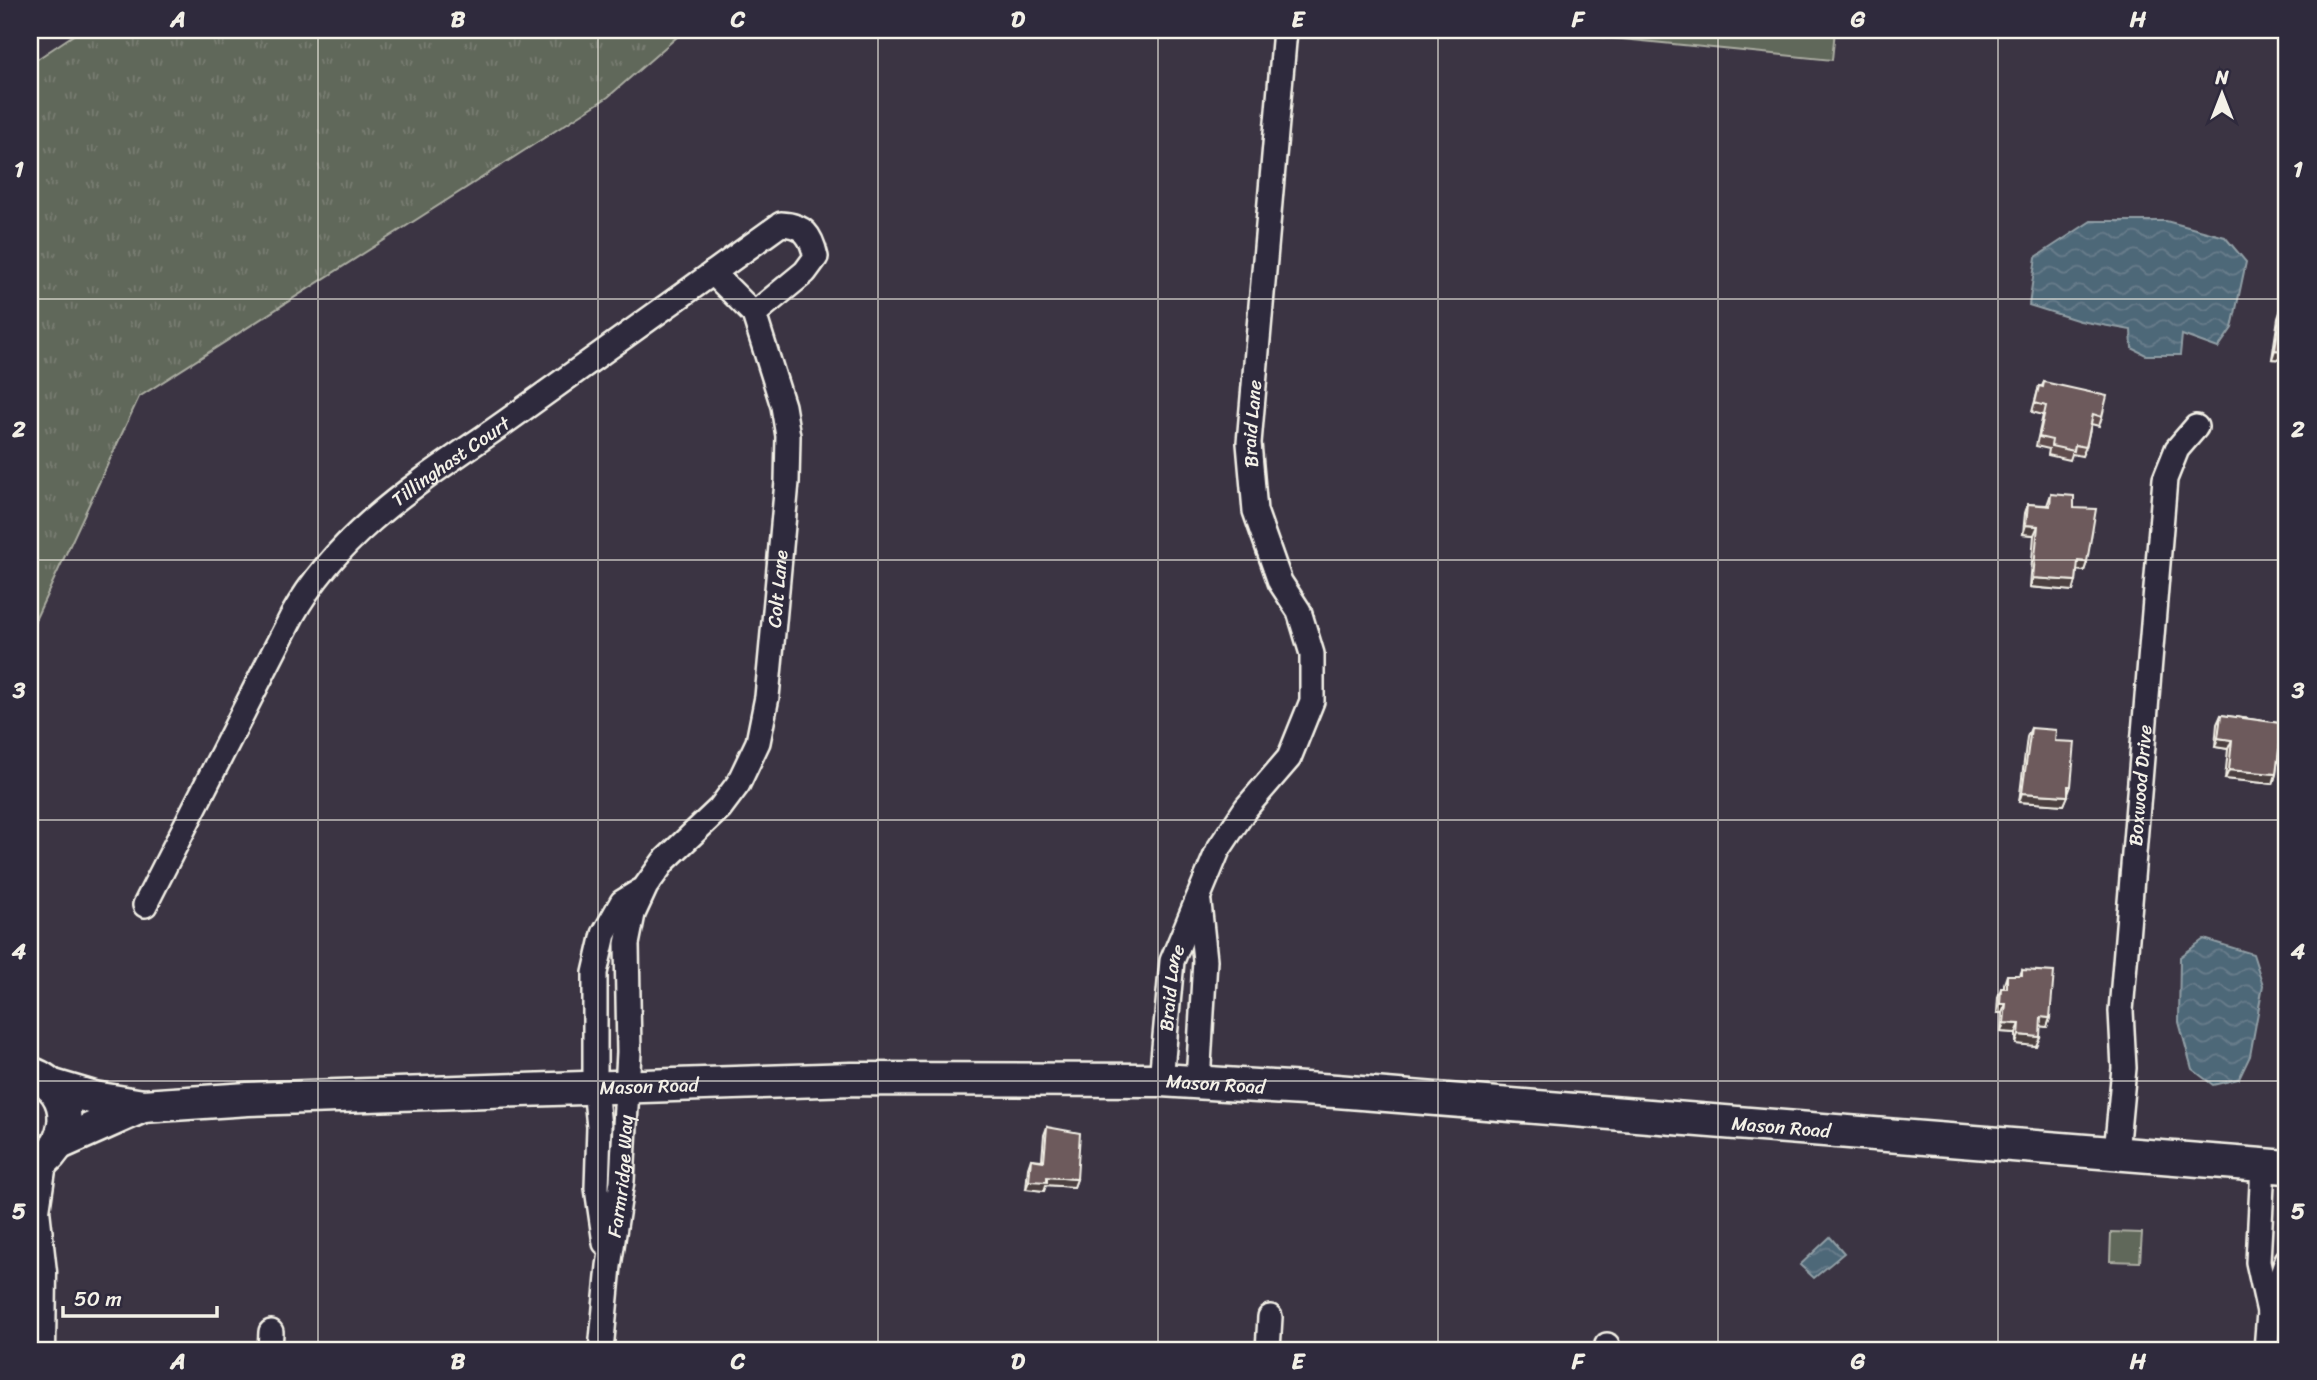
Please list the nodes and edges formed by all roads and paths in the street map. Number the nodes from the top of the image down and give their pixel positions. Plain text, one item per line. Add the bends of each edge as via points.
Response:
1 (1285, 30) edge
2 (713, 273) junction
3 (754, 314) junction
4 (2196, 427) dead end
5 (646, 886) junction
6 (1199, 900) junction
7 (145, 905) dead end
8 (40, 1079) edge
9 (1161, 1080) junction
10 (1198, 1082) junction
11 (627, 1086) junction
12 (595, 1087) junction
13 (142, 1106) junction
14 (2116, 1153) junction
15 (44, 1158) edge
16 (2275, 1166) edge
17 (2287, 1260) edge
18 (609, 1266) junction
19 (2269, 1312) junction
20 (1270, 1317) dead end
21 (41, 1350) edge
22 (601, 1350) edge
23 (1268, 1350) edge
24 (2266, 1350) edge

1 - 6 street, Braid Lane via 1249,443 1255,511 1280,582 1300,611 1312,654 1312,701 1289,758 1218,850
2 - 3 street, Colt Lane
2 - 3 street, Tillinghast Court via 780,224 796,225 812,237 816,257 805,272
2 - 7 street, Tillinghast Court via 390,506 336,553 292,616
3 - 5 street, Colt Lane via 788,436 765,712 758,742 734,790 664,861
4 - 14 street, Boxwood Drive via 2177,449 2165,479 2121,1011 2124,1068
5 - 11 street, Colt Lane via 626,944
5 - 12 street, Colt Lane via 622,902 604,934 595,973
6 - 9 street, Braid Lane via 1172,961
6 - 10 street, Braid Lane via 1205,960
8 - 13 main road, Mason Road via 94,1098
8 - 15 main road via 60,1097 64,1112 64,1128
9 - 10 main road, Mason Road
9 - 11 main road, Mason Road via 852,1079
10 - 14 main road, Mason Road
11 - 12 main road, Mason Road
11 - 18 street, Farmridge Way via 622,1181
12 - 13 main road, Mason Road
12 - 18 street, Farmridge Way via 597,1188
13 - 15 main road, Mason Road
14 - 16 main road, Mason Road
15 - 21 street via 35,1210 42,1272
16 - 19 street via 2258,1262
17 - 19 street
18 - 22 street, Farmridge Way
19 - 24 street
20 - 23 street

